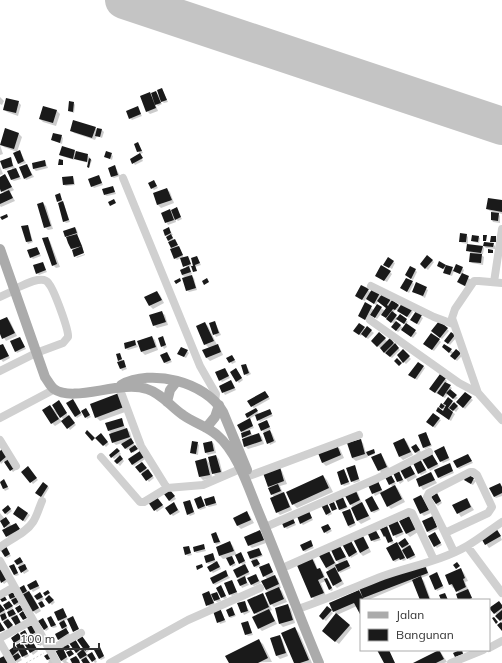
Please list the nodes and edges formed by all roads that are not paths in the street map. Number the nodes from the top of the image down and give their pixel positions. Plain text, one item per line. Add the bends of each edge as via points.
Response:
1 (123, 178) dead end
2 (502, 229) edge
3 (0, 249) edge
4 (498, 282) edge
5 (371, 286) dead end
6 (15, 289) junction
7 (0, 297) edge
8 (370, 320) dead end
9 (453, 324) junction
10 (36, 353) junction
11 (0, 372) edge
12 (208, 380) junction
13 (177, 381) junction
14 (119, 387) junction
15 (198, 388) junction
16 (54, 389) junction
17 (478, 393) junction
18 (167, 402) junction
19 (217, 403) junction
20 (0, 418) edge
21 (502, 420) edge
22 (206, 428) junction
23 (359, 436) dead end
24 (0, 440) edge
25 (429, 452) dead end
26 (101, 457) dead end
27 (16, 466) dead end
28 (240, 469) junction
29 (249, 476) junction
30 (167, 488) junction
31 (42, 501) dead end
32 (502, 522) edge
33 (270, 525) junction
34 (446, 533) junction
35 (1, 543) edge
36 (467, 546) junction
37 (454, 552) junction
38 (434, 560) junction
39 (0, 562) edge
40 (287, 566) junction
41 (14, 587) junction
42 (260, 588) dead end
43 (502, 593) edge
44 (0, 595) edge
45 (300, 608) junction
46 (33, 620) junction
47 (81, 633) dead end
48 (0, 638) edge
49 (502, 641) edge
50 (0, 642) edge
51 (490, 647) edge
52 (50, 650) junction
53 (481, 651) edge
54 (12, 663) edge
55 (57, 663) edge
56 (110, 663) edge
57 (319, 663) edge
58 (326, 663) edge
59 (451, 663) edge

1 - 12 street
2 - 4 street
3 - 6 main road
4 - 9 street via 474,281 455,309
5 - 9 street
6 - 7 street
6 - 10 main road
6 - 10 street via 39,280 47,282 67,329 68,337 63,343
8 - 17 street via 459,383
9 - 17 street
10 - 11 street
10 - 16 main road via 45,377
12 - 15 street via 204,386
12 - 19 street via 216,394
13 - 14 main road via 138,378
13 - 15 main road
13 - 18 main road via 170,390
14 - 16 main road via 80,394
14 - 18 main road via 148,389
14 - 30 street via 141,446
15 - 19 main road
16 - 20 street
17 - 21 street
18 - 22 main road
19 - 22 main road via 215,417
19 - 29 main road via 231,429
22 - 28 main road via 224,442
23 - 29 street
24 - 27 street
25 - 33 street
26 - 30 street via 140,502
28 - 30 street via 203,485
28 - 45 main road
29 - 33 main road
31 - 35 street via 33,522 23,532
32 - 36 street
33 - 40 main road
34 - 34 street via 427,497 429,493 474,472 490,502 491,510
34 - 37 street
36 - 37 street
36 - 43 street
37 - 38 street
38 - 40 street via 412,513 409,512
38 - 45 street
39 - 41 street
40 - 45 main road
41 - 44 street
41 - 46 street
42 - 56 street via 188,620
45 - 57 main road
45 - 58 main road
46 - 48 street
46 - 52 street
47 - 52 street
49 - 51 street
50 - 54 street
52 - 55 street
53 - 59 street

